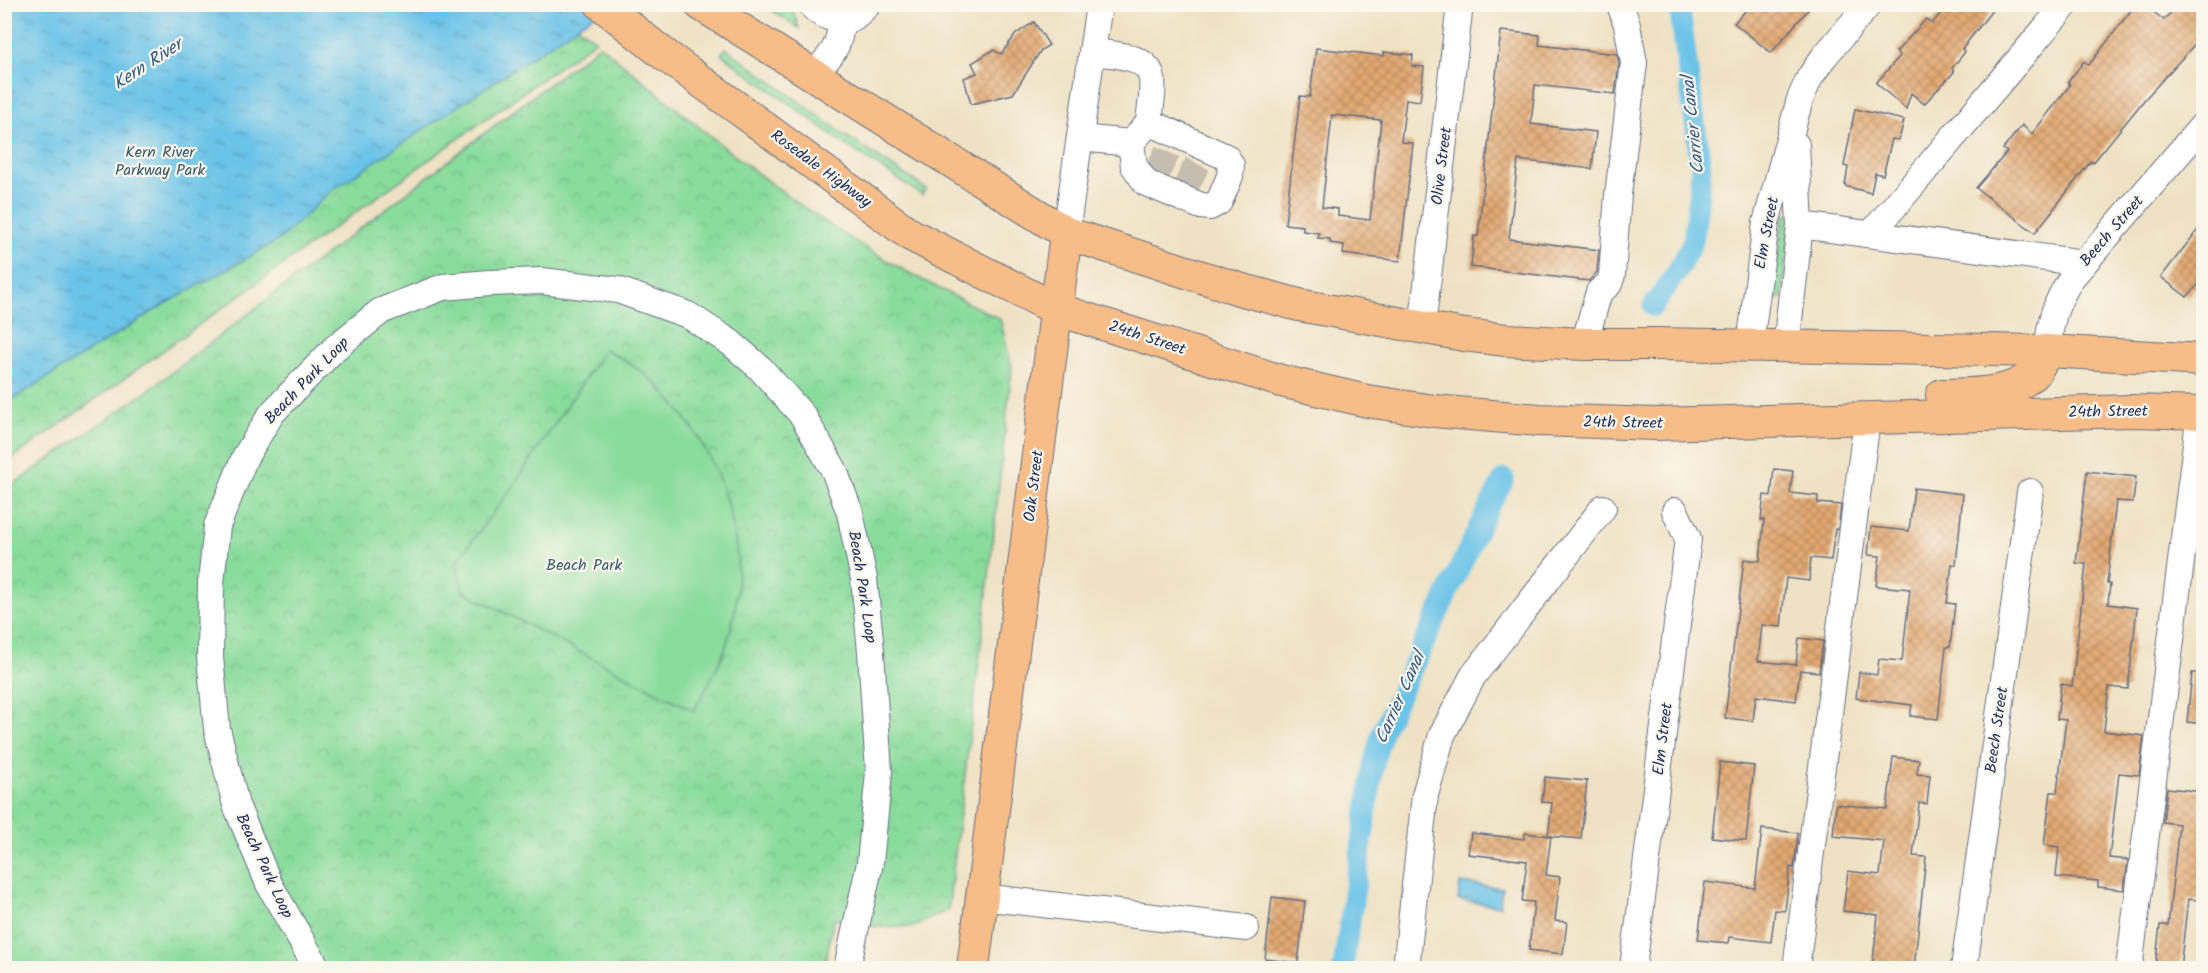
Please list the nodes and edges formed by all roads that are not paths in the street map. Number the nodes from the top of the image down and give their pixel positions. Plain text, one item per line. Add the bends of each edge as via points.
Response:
1 (601, 4) edge
2 (700, 4) edge
3 (811, 4) edge
4 (868, 4) edge
5 (1099, 4) edge
6 (1460, 4) edge
7 (1620, 4) edge
8 (1869, 4) edge
9 (2066, 4) edge
10 (841, 20) junction
11 (1092, 52) junction
12 (812, 75) junction
13 (1149, 122) junction
14 (1794, 124) junction
15 (2204, 124) edge
16 (1080, 138) junction
17 (1131, 143) junction
18 (1800, 225) junction
19 (1066, 233) junction
20 (1870, 234) junction
21 (2084, 263) junction
22 (1056, 309) junction
23 (1422, 328) junction
24 (1584, 344) junction
25 (1750, 345) junction
26 (1786, 346) junction
27 (2047, 351) junction
28 (2204, 360) edge
29 (2202, 413) edge
30 (1875, 419) junction
31 (2030, 492) dead end
32 (1603, 508) dead end
33 (1675, 511) dead end
34 (982, 897) junction
35 (1246, 928) dead end
36 (317, 969) edge
37 (847, 969) edge
38 (973, 969) edge
39 (1406, 969) edge
40 (1633, 969) edge
41 (1796, 969) edge
42 (1964, 969) edge
43 (2129, 969) edge

1 - 22 main road, Rosedale Highway via 911,235
2 - 12 main road
3 - 10 street via 822,15
4 - 10 street via 853,18
5 - 11 street, Oak Street
6 - 23 street, Olive Street
7 - 24 street via 1634,63 1612,275 1609,284 1599,292
8 - 14 street, Elm Street via 1810,77
9 - 20 street
10 - 12 street via 831,56
11 - 13 street via 1132,58 1147,67 1152,78
11 - 16 street, Oak Street
12 - 19 main road
13 - 17 street
13 - 17 street via 1202,153 1226,157 1231,165 1230,176 1219,202 1201,206 1183,192 1154,180 1146,183 1134,166
14 - 18 street, Elm Street
14 - 25 street, Elm Street via 1766,223
15 - 21 street, Beech Street
16 - 17 street
16 - 19 street, Oak Street
18 - 20 street
18 - 26 street, Elm Street
19 - 22 main road, Oak Street
19 - 23 main road via 1239,290
20 - 21 street
21 - 27 street, Beech Street via 2057,300
22 - 30 main road, 24th Street via 1281,381 1414,409 1605,423
22 - 34 main road, Oak Street
23 - 24 main road via 1506,340
24 - 25 main road
25 - 26 main road
26 - 27 main road
27 - 28 main road
27 - 30 main road via 2032,374 2015,385 1983,393 1925,396
29 - 30 main road, 24th Street via 2133,411
29 - 43 street
30 - 41 street
31 - 42 street, Beech Street
32 - 39 street via 1473,676 1442,735 1425,795
33 - 40 street, Elm Street via 1688,539
34 - 35 street
34 - 38 main road, Oak Street
36 - 37 street, Beach Park Loop via 269,884 240,815 217,729 210,657 217,526 244,457 272,413 335,348 381,311 443,287 542,282 618,290 688,315 760,368 803,416 834,470 850,513 864,579 879,772 870,863

